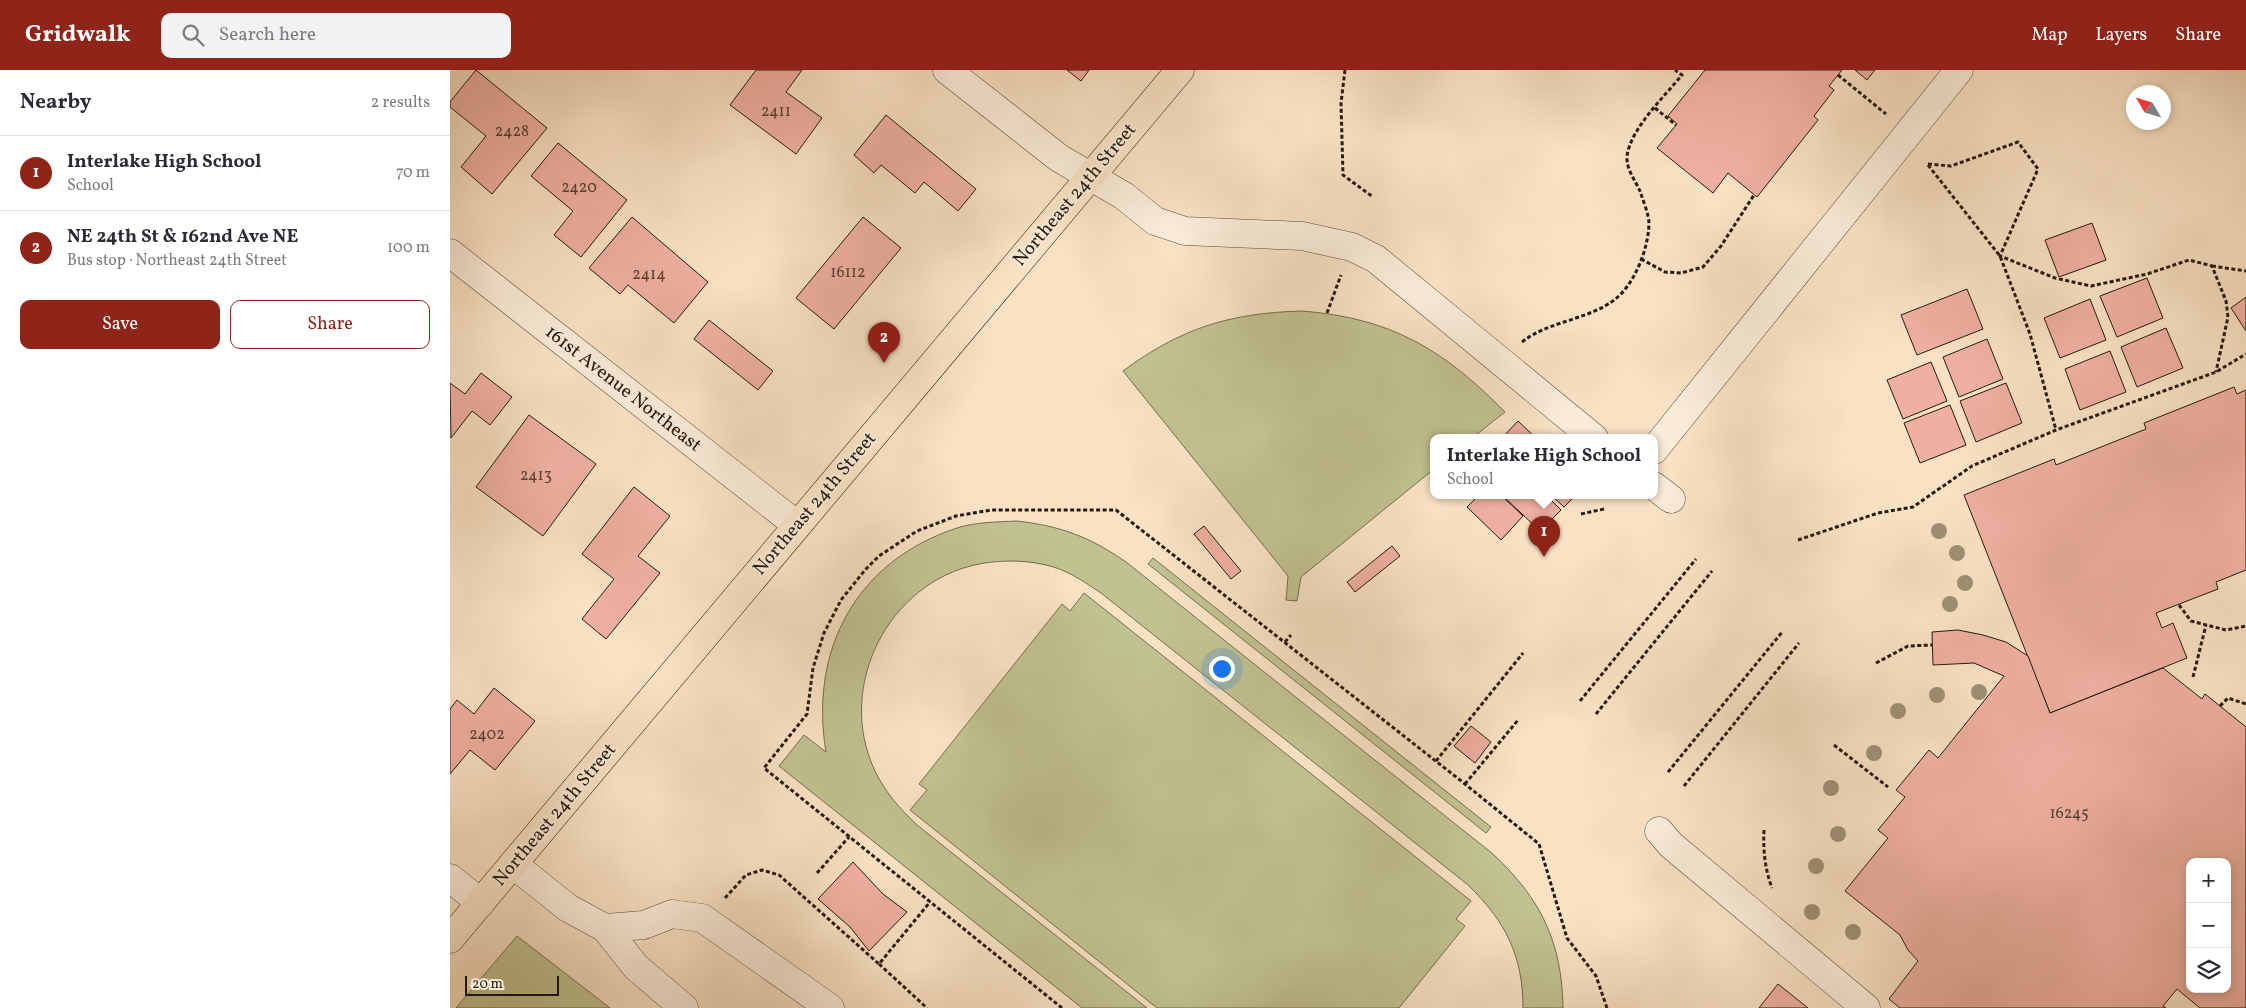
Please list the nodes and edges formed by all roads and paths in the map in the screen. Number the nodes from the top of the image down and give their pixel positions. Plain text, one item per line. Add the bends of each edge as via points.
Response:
1 (947, 70) edge
2 (1180, 70) edge
3 (1345, 70) edge
4 (1675, 70) edge
5 (1959, 70) edge
6 (1838, 76) dead end
7 (1655, 108) junction
8 (1893, 120) dead end
9 (1676, 125) dead end
10 (1091, 178) junction
11 (1754, 195) dead end
12 (1373, 197) dead end
13 (450, 253) edge
14 (2000, 256) junction
15 (1641, 259) junction
16 (2212, 266) junction
17 (1343, 270) dead end
18 (2246, 272) edge
19 (1327, 313) dead end
20 (1518, 345) dead end
21 (2246, 354) edge
22 (2216, 372) junction
23 (2056, 430) junction
24 (1589, 434) edge
25 (1658, 445) edge
26 (1604, 509) dead end
27 (1581, 514) dead end
28 (797, 525) junction
29 (1798, 540) dead end
30 (1696, 559) dead end
31 (1712, 571) dead end
32 (2179, 605) dead end
33 (2206, 625) junction
34 (2246, 626) edge
35 (1782, 631) dead end
36 (1291, 635) dead end
37 (1285, 642) junction
38 (1799, 644) dead end
39 (1932, 645) dead end
40 (1523, 654) dead end
41 (1876, 663) dead end
42 (2193, 676) dead end
43 (1580, 701) dead end
44 (2246, 704) edge
45 (2220, 706) dead end
46 (1596, 714) dead end
47 (1518, 720) dead end
48 (1834, 745) dead end
49 (1436, 761) junction
50 (1668, 772) dead end
51 (1465, 784) junction
52 (1684, 786) dead end
53 (1888, 787) dead end
54 (1764, 830) dead end
55 (1659, 831) dead end
56 (849, 837) junction
57 (513, 864) junction
58 (817, 873) dead end
59 (450, 878) edge
60 (1773, 892) dead end
61 (930, 902) junction
62 (481, 903) junction
63 (706, 921) junction
64 (605, 928) junction
65 (450, 939) edge
66 (879, 964) junction
67 (684, 1008) edge
68 (830, 1008) edge
69 (927, 1008) edge
70 (1062, 1008) edge
71 (1607, 1008) edge
72 (1866, 1008) edge

1 - 10 street via 1060,158
2 - 10 main road, Northeast 24th Street
3 - 12 path via 1341,103 1343,175
4 - 7 path via 1682,75
5 - 25 street
6 - 8 path
7 - 9 path
7 - 15 path via 1634,134 1627,157 1649,223
10 - 24 street via 1124,196 1155,221 1185,230 1302,236 1352,247 1376,259
10 - 28 main road, Northeast 24th Street
11 - 15 path via 1721,246 1703,267 1681,273 1665,272
13 - 28 street, 161st Avenue Northeast
14 - 14 path via 2038,169 2018,142 1951,166 1928,164
14 - 16 path via 2055,278 2091,286 2146,274 2189,260
14 - 23 path via 2030,334
15 - 20 path via 1622,292 1610,303 1529,336
16 - 18 path
16 - 22 path via 2226,301 2228,317
17 - 19 path
21 - 22 path
22 - 23 path
23 - 29 path via 1972,466 1913,507 1878,513
26 - 27 path
28 - 57 main road, Northeast 24th Street
30 - 43 path
31 - 46 path
32 - 33 path via 2191,621
33 - 34 path via 2226,630
33 - 42 path
35 - 50 path
36 - 37 path
37 - 49 path
37 - 56 path via 1116,510 991,510 936,523 910,535 879,556 840,600 817,653 807,714 764,768
38 - 52 path
39 - 41 path via 1908,646
40 - 49 path
44 - 45 path via 2228,698
47 - 51 path
48 - 53 path
49 - 51 path
51 - 71 path via 1540,844 1567,938 1596,976
54 - 60 path via 1766,873
55 - 72 street
56 - 58 path
56 - 61 path
57 - 62 main road, Northeast 24th Street
57 - 64 street via 568,908
59 - 62 street
61 - 66 path
61 - 70 path
62 - 65 main road, Northeast 24th Street
63 - 64 street via 672,914 644,925
63 - 66 path via 746,875 762,870 779,875
63 - 68 street
64 - 67 street via 636,967
66 - 69 path

